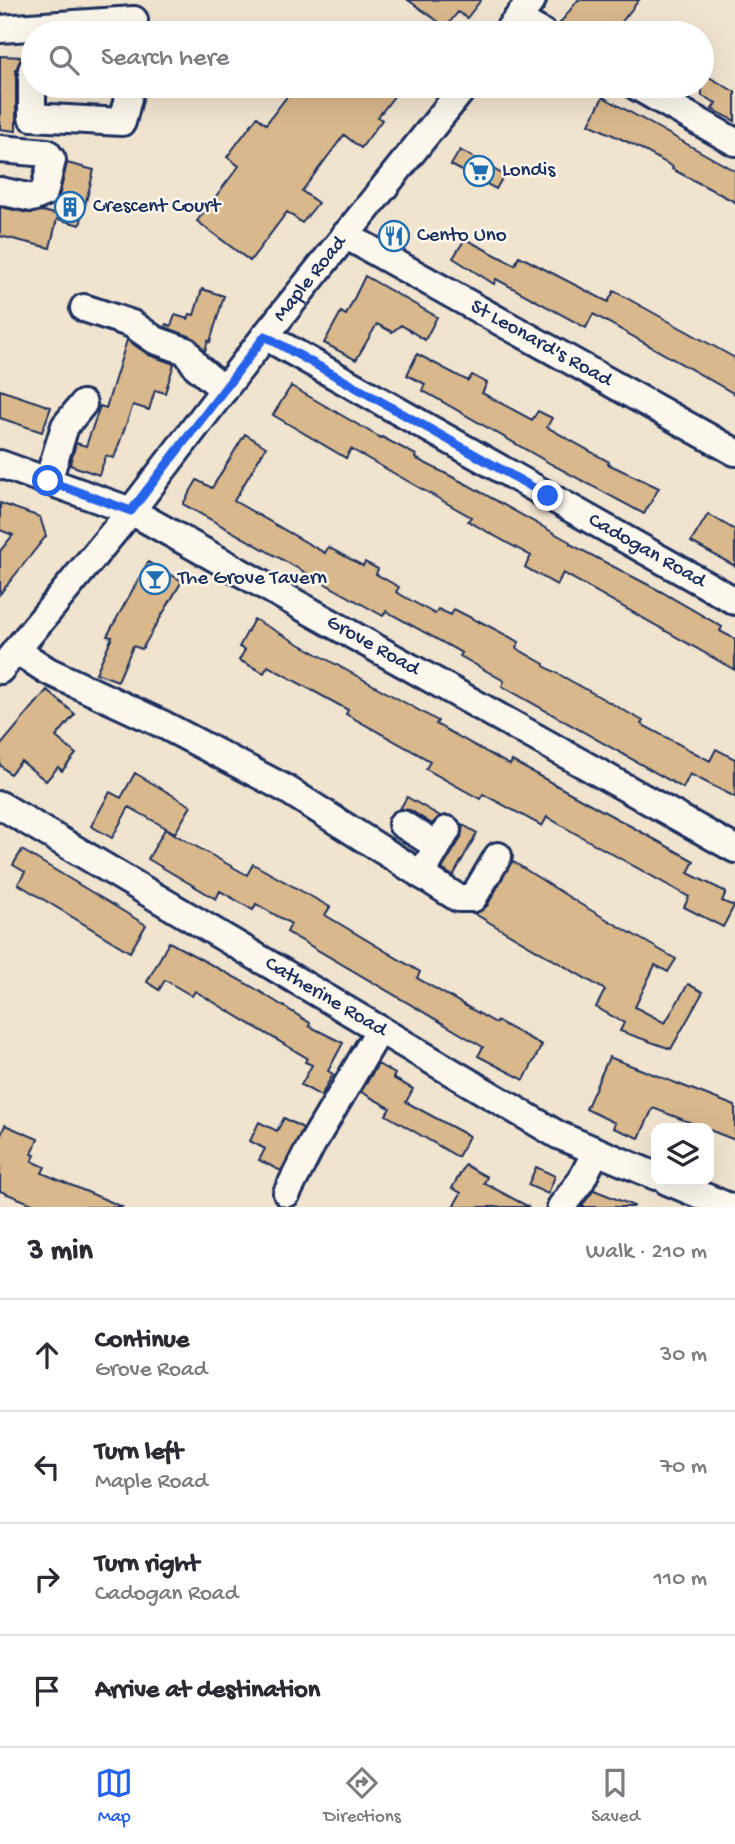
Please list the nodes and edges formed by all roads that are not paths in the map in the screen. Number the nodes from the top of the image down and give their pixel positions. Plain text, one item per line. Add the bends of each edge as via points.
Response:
1 (21, 28) edge
2 (0, 29) edge
3 (32, 98) edge
4 (128, 98) edge
5 (455, 98) edge
6 (657, 98) edge
7 (735, 142) edge
8 (0, 149) edge
9 (0, 191) edge
10 (345, 235) junction
11 (83, 308) dead end
12 (265, 336) junction
13 (224, 390) junction
14 (83, 404) dead end
15 (735, 452) edge
16 (0, 464) edge
17 (48, 481) junction
18 (131, 511) junction
19 (735, 601) edge
20 (8, 660) edge
21 (0, 805) edge
22 (402, 824) dead end
23 (735, 849) edge
24 (498, 856) dead end
25 (421, 875) junction
26 (380, 1029) junction
27 (596, 1151) junction
28 (651, 1174) edge
29 (679, 1186) edge
30 (287, 1193) dead end
31 (561, 1207) edge
32 (729, 1207) edge

1 - 2 street
3 - 4 street via 32,117 122,122
5 - 10 street, Maple Road
6 - 7 street
8 - 9 street via 47,153 52,160 44,193 32,198
10 - 12 street, Maple Road
10 - 15 street, St Leonard's Road
11 - 13 street via 132,324 155,340 186,351
12 - 13 street, Maple Road
12 - 19 street, Cadogan Road
13 - 18 street, Maple Road
14 - 17 street via 65,426
16 - 17 street, Grove Road
17 - 18 street, Grove Road
18 - 20 street, Maple Road
18 - 23 street, Grove Road
20 - 25 street via 48,671 162,724 286,789
21 - 26 street, Catherine Road
22 - 25 street via 442,838
24 - 25 street via 473,898 458,898
26 - 27 street, Catherine Road via 558,1135
26 - 30 street
27 - 28 street, Catherine Road
27 - 31 street
29 - 32 street

